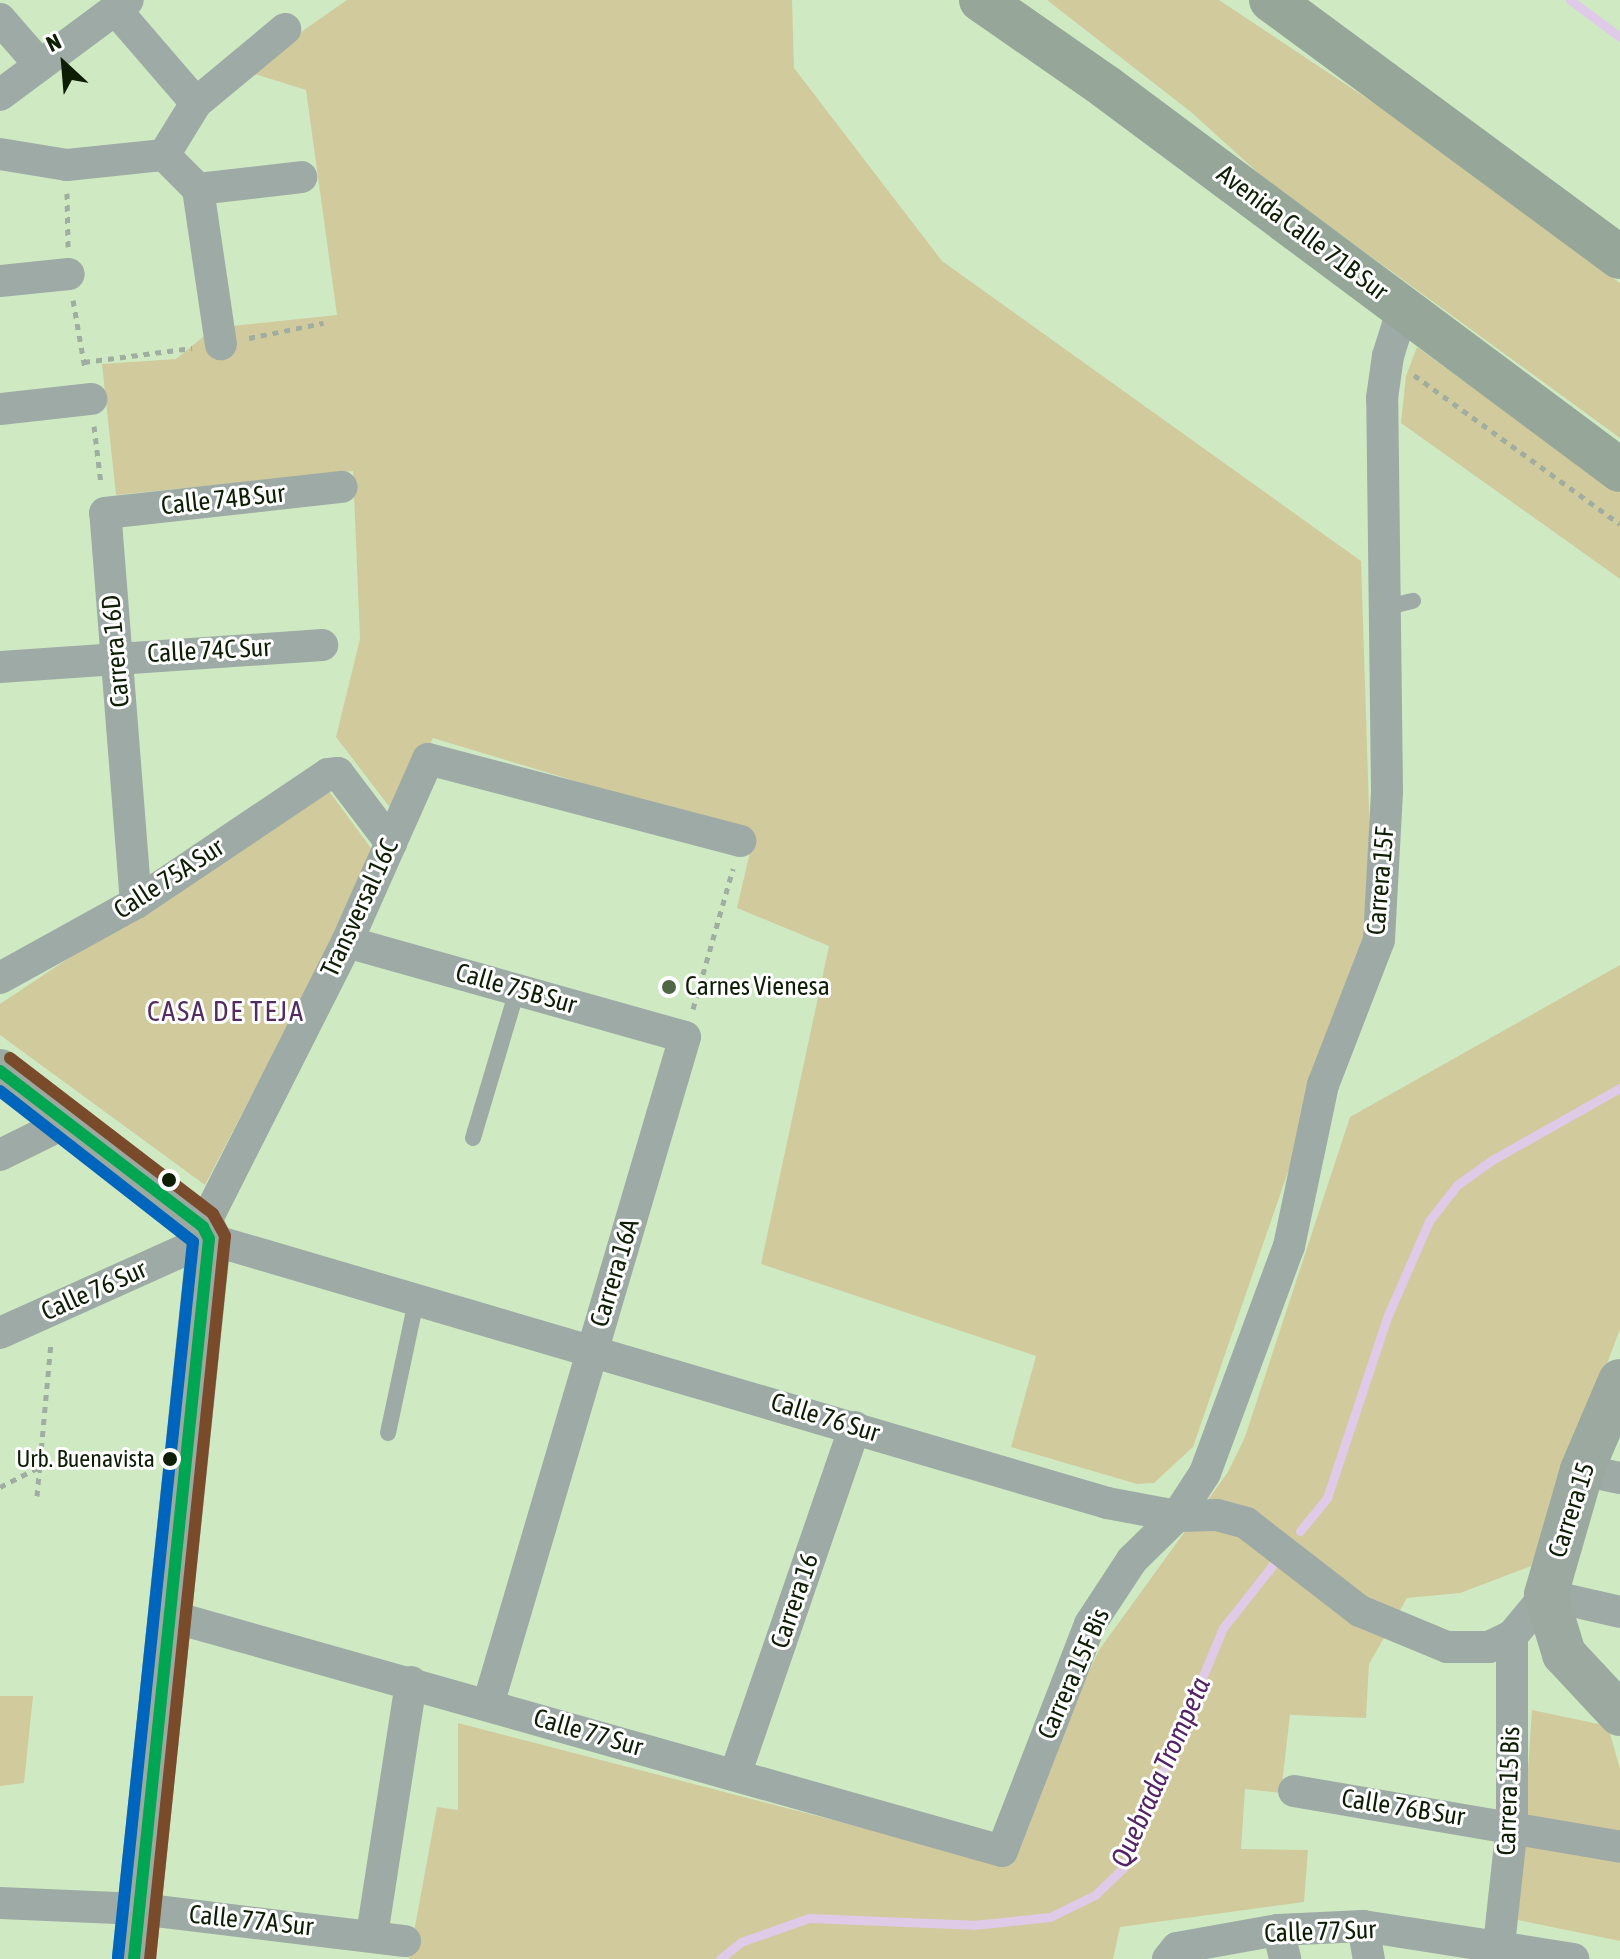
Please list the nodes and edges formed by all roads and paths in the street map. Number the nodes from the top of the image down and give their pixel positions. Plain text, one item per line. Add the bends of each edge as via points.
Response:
1 (981, 0) edge
2 (1014, 0) edge
3 (1271, 0) edge
4 (121, 5) edge
5 (0, 19) edge
6 (285, 29) dead end
7 (40, 65) junction
8 (1106, 87) junction
9 (0, 95) edge
10 (196, 103) junction
11 (0, 154) edge
12 (164, 155) junction
13 (301, 177) dead end
14 (198, 189) junction
15 (1620, 257) edge
16 (69, 274) dead end
17 (0, 281) edge
18 (1403, 308) junction
19 (221, 344) dead end
20 (1388, 356) junction
21 (91, 399) joint
22 (0, 409) edge
23 (1620, 470) edge
24 (342, 487) dead end
25 (105, 513) junction
26 (1620, 524) edge
27 (322, 645) dead end
28 (116, 656) junction
29 (0, 667) edge
30 (740, 841) joint
31 (391, 843) junction
32 (136, 903) junction
33 (347, 942) junction
34 (0, 978) edge
35 (517, 990) junction
36 (685, 1037) junction
37 (0, 1071) edge
38 (67, 1122) junction
39 (473, 1138) dead end
40 (0, 1155) edge
41 (206, 1233) junction
42 (417, 1297) junction
43 (53, 1309) junction
44 (0, 1333) edge
45 (593, 1349) junction
46 (1620, 1381) edge
47 (855, 1427) junction
48 (388, 1433) dead end
49 (40, 1466) junction
50 (1601, 1474) edge
51 (0, 1487) edge
52 (37, 1496) dead end
53 (1177, 1516) junction
54 (1546, 1595) junction
55 (1620, 1612) edge
56 (173, 1617) junction
57 (1512, 1636) junction
58 (411, 1682) junction
59 (488, 1705) junction
60 (1619, 1716) edge
61 (735, 1775) junction
62 (1294, 1791) dead end
63 (1512, 1826) junction
64 (1620, 1847) edge
65 (1002, 1851) joint
66 (0, 1903) edge
67 (140, 1909) junction
68 (1363, 1926) junction
69 (372, 1935) junction
70 (405, 1941) dead end
71 (1282, 1944) edge
72 (1487, 1949) edge
73 (134, 1959) edge
74 (1168, 1959) edge
75 (1369, 1959) edge
76 (1573, 1959) edge

1 - 8 highway, Avenida Calle 71B Sur
2 - 8 highway
3 - 15 highway
4 - 7 street
4 - 10 street
5 - 7 street
6 - 10 street
7 - 9 street
8 - 18 highway, Avenida Calle 71B Sur
10 - 12 street
11 - 12 street via 67,165
12 - 14 street
13 - 14 street
14 - 19 street
16 - 17 street
18 - 20 street, Carrera 15F
18 - 23 highway, Avenida Calle 71B Sur
20 - 26 path
20 - 53 street, Carrera 15F via 1381,485 1399,605 1379,940 1323,1085 1289,1246 1205,1473
21 - 22 street
21 - 25 path
24 - 25 street, Calle 74B Sur
25 - 28 street, Carrera 16D
27 - 28 street, Calle 74C Sur
28 - 29 street, Calle 74C Sur
28 - 32 street, Carrera 16D
30 - 31 street, Transversal 16C via 428,759
30 - 36 path
31 - 32 street, Calle 75A Sur via 333,772
31 - 33 street, Transversal 16C
32 - 34 street, Calle 75A Sur
33 - 35 street, Calle 75B Sur
33 - 41 street, Transversal 16C
35 - 36 street, Calle 75B Sur
35 - 39 lane
36 - 45 street, Carrera 16A
37 - 38 street
38 - 40 street
38 - 41 street
41 - 42 street, Calle 76 Sur
41 - 43 street, Calle 76 Sur
41 - 56 street
42 - 45 street, Calle 76 Sur
42 - 48 lane
43 - 44 street, Calle 76 Sur
43 - 49 path
45 - 47 street, Calle 76 Sur
45 - 59 street, Carrera 16A
46 - 50 street, Carrera 15
47 - 53 street, Calle 76 Sur via 1107,1503
47 - 61 street, Carrera 16
49 - 51 path
49 - 52 path
50 - 54 street, Carrera 15
53 - 57 street, Calle 76 Sur via 1217,1515 1246,1523 1384,1625 1447,1647 1489,1647
53 - 65 street, Carrera 15F Bis via 1132,1560 1090,1624
54 - 55 street
54 - 57 street
54 - 60 street via 1564,1654
56 - 58 street, Calle 77 Sur
56 - 67 street
57 - 63 street, Carrera 15 Bis
58 - 59 street, Calle 77 Sur
58 - 69 street
59 - 61 street, Calle 77 Sur
61 - 65 street, Calle 77 Sur
62 - 63 street, Calle 76B Sur
63 - 64 street, Calle 76B Sur
63 - 72 street, Carrera 15 Bis
66 - 67 street, Calle 77A Sur
67 - 69 street, Calle 77A Sur
67 - 73 street
68 - 71 street, Calle 77 Sur
68 - 72 street, Calle 77 Sur
68 - 75 street
69 - 70 street, Calle 77A Sur
71 - 74 street, Calle 77 Sur via 1177,1948
72 - 76 street, Calle 77 Sur

